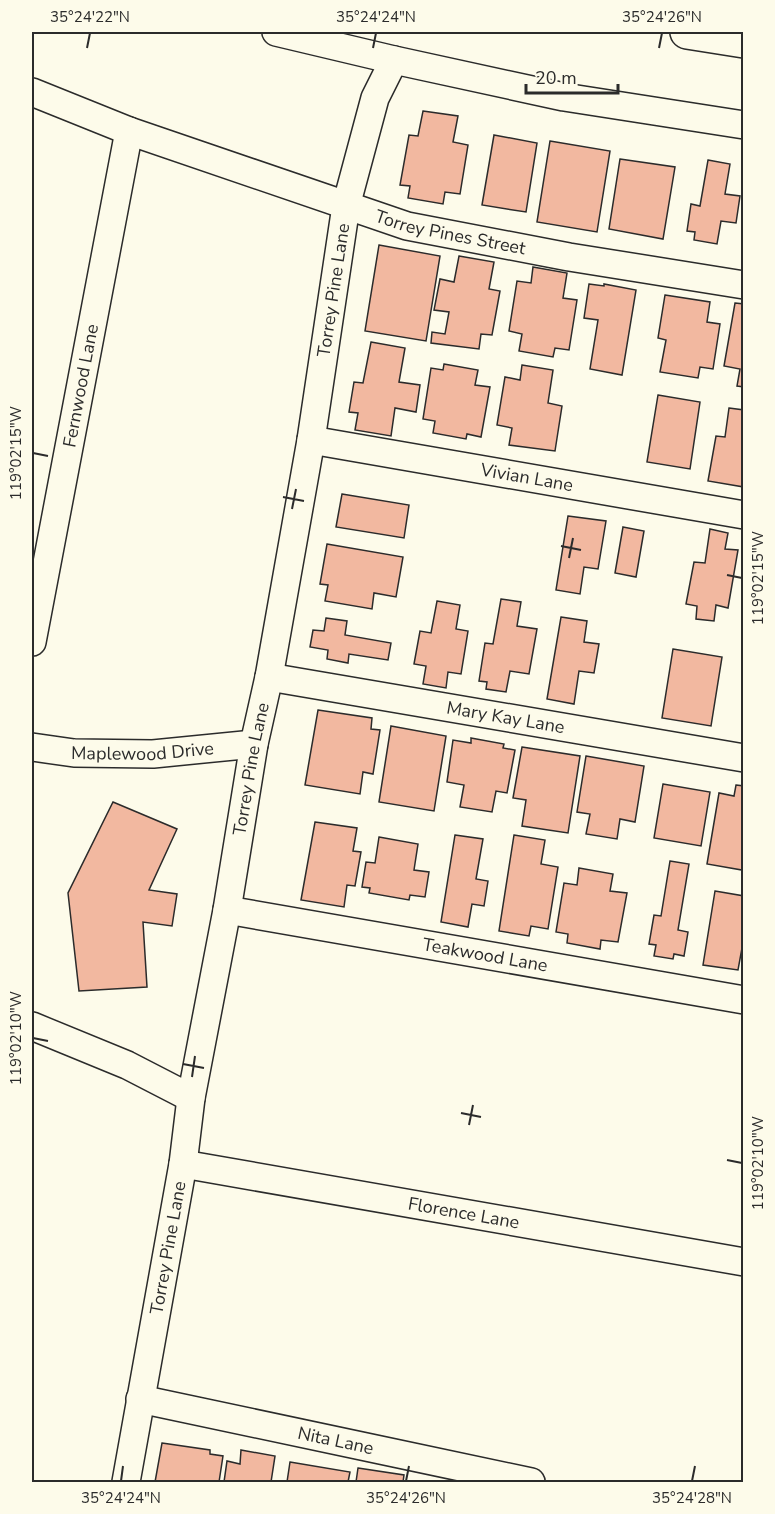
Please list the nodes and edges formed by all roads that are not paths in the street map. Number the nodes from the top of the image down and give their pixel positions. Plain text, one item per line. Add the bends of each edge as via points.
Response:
1 (276, 32) edge
2 (687, 32) edge
3 (744, 41) edge
4 (394, 60) junction
5 (32, 92) edge
6 (744, 125) edge
7 (129, 130) junction
8 (346, 206) junction
9 (744, 285) edge
10 (311, 440) junction
11 (744, 515) edge
12 (32, 642) edge
13 (269, 677) junction
14 (254, 744) junction
15 (32, 747) edge
16 (744, 758) edge
17 (227, 910) junction
18 (744, 1000) edge
19 (32, 1026) edge
20 (191, 1098) junction
21 (183, 1164) junction
22 (744, 1262) edge
23 (140, 1399) junction
24 (126, 1482) edge
25 (531, 1482) edge

1 - 4 street
2 - 3 main road
4 - 6 street via 564,97
4 - 8 street, Torrey Pine Lane via 375,98
5 - 7 street, Torrey Pines Street
7 - 8 street, Torrey Pines Street
7 - 12 street, Fernwood Lane
8 - 9 street, Torrey Pines Street via 407,226
8 - 10 street, Torrey Pine Lane
10 - 11 street, Vivian Lane
10 - 13 street, Torrey Pine Lane
13 - 14 street, Torrey Pine Lane
13 - 16 street, Mary Kay Lane
14 - 15 street, Maplewood Drive via 153,754 74,753
14 - 17 street, Torrey Pine Lane
17 - 18 street, Teakwood Lane
17 - 20 street, Torrey Pine Lane
19 - 20 street via 127,1065
20 - 21 street, Torrey Pine Lane
21 - 22 street, Florence Lane
21 - 23 street, Torrey Pine Lane
23 - 24 street, Torrey Pine Lane
23 - 25 street, Nita Lane

